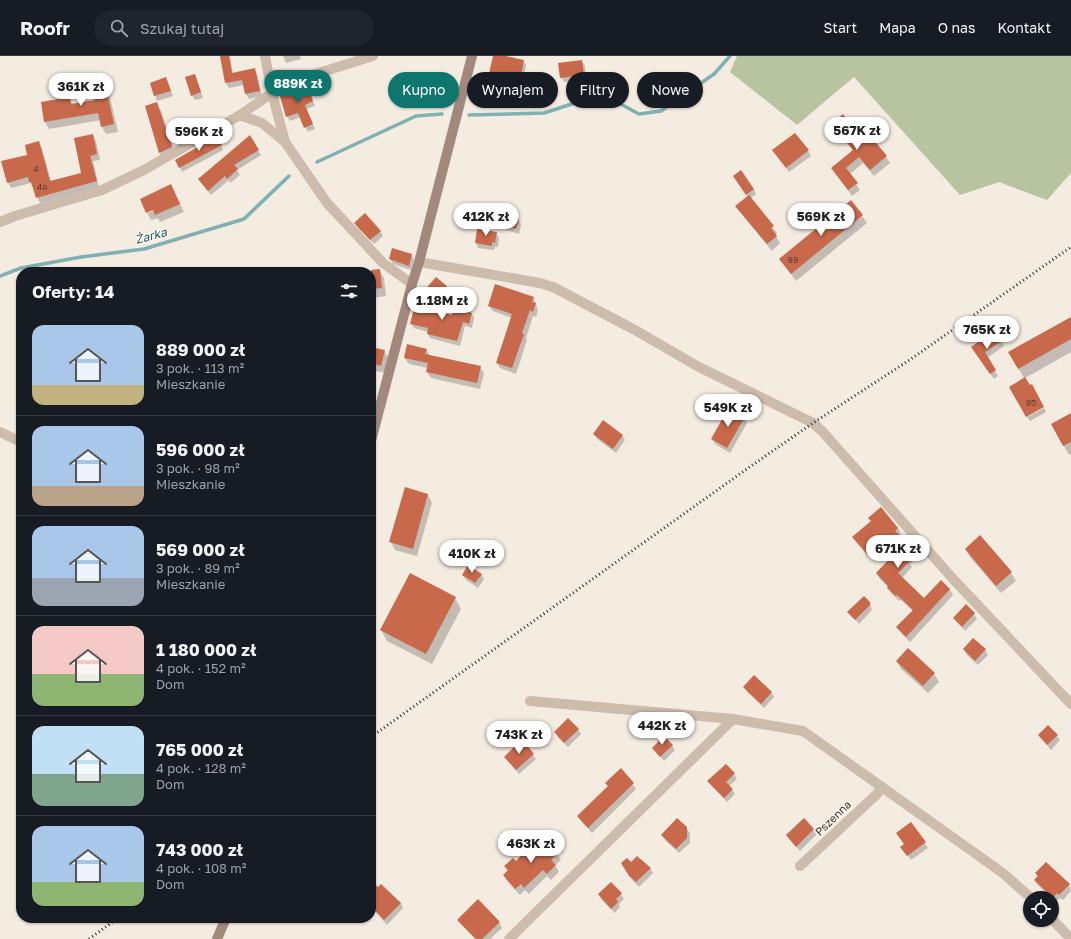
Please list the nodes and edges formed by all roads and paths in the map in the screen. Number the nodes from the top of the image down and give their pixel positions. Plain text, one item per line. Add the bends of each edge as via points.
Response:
1 (265, 56) edge
2 (373, 56) edge
3 (472, 56) edge
4 (272, 93) junction
5 (240, 115) junction
6 (285, 142) junction
7 (0, 222) edge
8 (419, 262) junction
9 (412, 284) junction
10 (376, 422) edge
11 (0, 432) edge
12 (16, 440) edge
13 (530, 701) dead end
14 (1071, 704) edge
15 (733, 719) junction
16 (881, 786) junction
17 (800, 866) dead end
18 (1023, 891) edge
19 (224, 923) edge
20 (1059, 926) edge
21 (217, 939) edge
22 (509, 939) edge
23 (1071, 939) edge

1 - 4 street
2 - 4 street via 293,81
3 - 8 main road
4 - 5 street
4 - 6 street
5 - 6 street via 262,123
5 - 7 street via 144,170 102,190
6 - 9 street via 327,203 382,263
8 - 9 main road
8 - 14 street via 553,287 697,366 813,424
9 - 10 main road
11 - 12 street
13 - 15 street
15 - 16 street via 803,731
15 - 22 street
16 - 17 street, Pszenna via 876,794
16 - 18 street via 1004,874
19 - 21 main road
20 - 23 street

